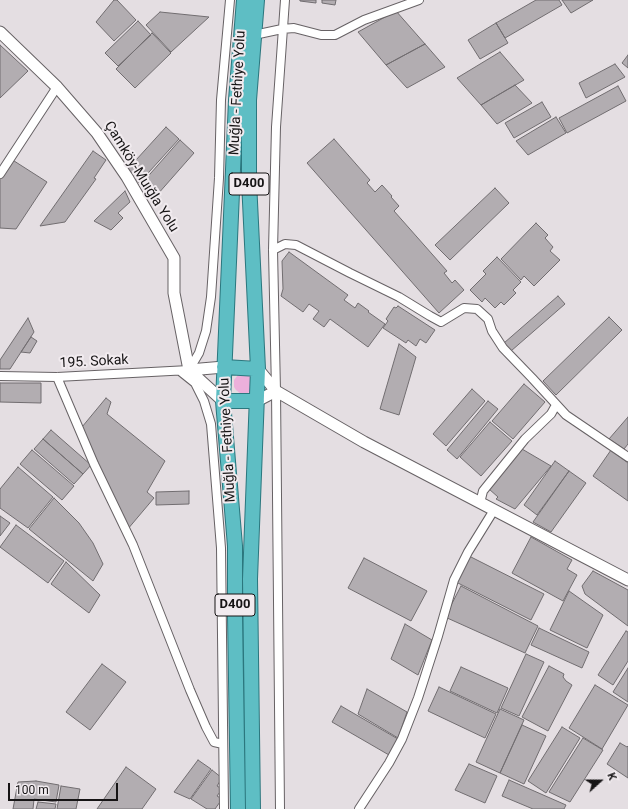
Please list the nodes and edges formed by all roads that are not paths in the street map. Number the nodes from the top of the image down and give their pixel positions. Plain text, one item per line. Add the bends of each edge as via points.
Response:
1 (230, 0) edge
2 (244, 0) edge
3 (257, 0) edge
4 (285, 0) edge
5 (419, 0) edge
6 (282, 29) junction
7 (0, 32) edge
8 (254, 35) junction
9 (57, 87) junction
10 (0, 174) edge
11 (273, 250) junction
12 (224, 366) junction
13 (258, 369) junction
14 (185, 371) junction
15 (0, 376) edge
16 (57, 377) junction
17 (276, 392) junction
18 (223, 401) junction
19 (257, 401) junction
20 (556, 405) junction
21 (628, 457) edge
22 (480, 503) junction
23 (494, 510) junction
24 (628, 580) edge
25 (223, 744) junction
26 (224, 809) edge
27 (238, 809) edge
28 (253, 809) edge
29 (280, 809) edge
30 (359, 809) edge

1 - 14 street via 211,297 206,331 199,353
2 - 12 highway, Muğla - Fethiye Yolu / D400 via 236,100
3 - 8 highway, Muğla - Fethiye Yolu / D400
4 - 6 street
5 - 6 street via 364,20 335,35 321,35 294,28
6 - 8 street
6 - 11 street via 276,127
7 - 9 street, Çamköy-Muığla Yolu
8 - 13 highway, Muğla - Fethiye Yolu / D400 via 249,100 249,181
9 - 10 street
9 - 14 street, Çamköy-Muığla Yolu via 97,133 127,177 174,258 174,293
11 - 17 street
11 - 20 street via 285,244 296,246 399,296 442,322 464,308 478,309 488,318 503,348
12 - 13 highway
12 - 14 street
12 - 18 highway, Muğla - Fethiye Yolu / D400
13 - 17 street
13 - 19 highway, Muğla - Fethiye Yolu / D400
14 - 16 street, 195. Sokak
14 - 18 street
14 - 25 street via 195,383 204,401 211,424 221,548
15 - 16 street, 195. Sokak
16 - 25 street via 94,464 133,545 206,727 214,742
17 - 19 street
17 - 22 street
17 - 29 street
18 - 19 highway
18 - 27 highway, Muğla - Fethiye Yolu / D400 via 235,546
19 - 28 highway, Muğla - Fethiye Yolu / D400 via 250,579
20 - 21 street via 566,415
20 - 22 street via 551,414 525,439 483,491
22 - 23 street
23 - 24 street
23 - 30 street via 454,580 418,698 402,739
25 - 26 street

